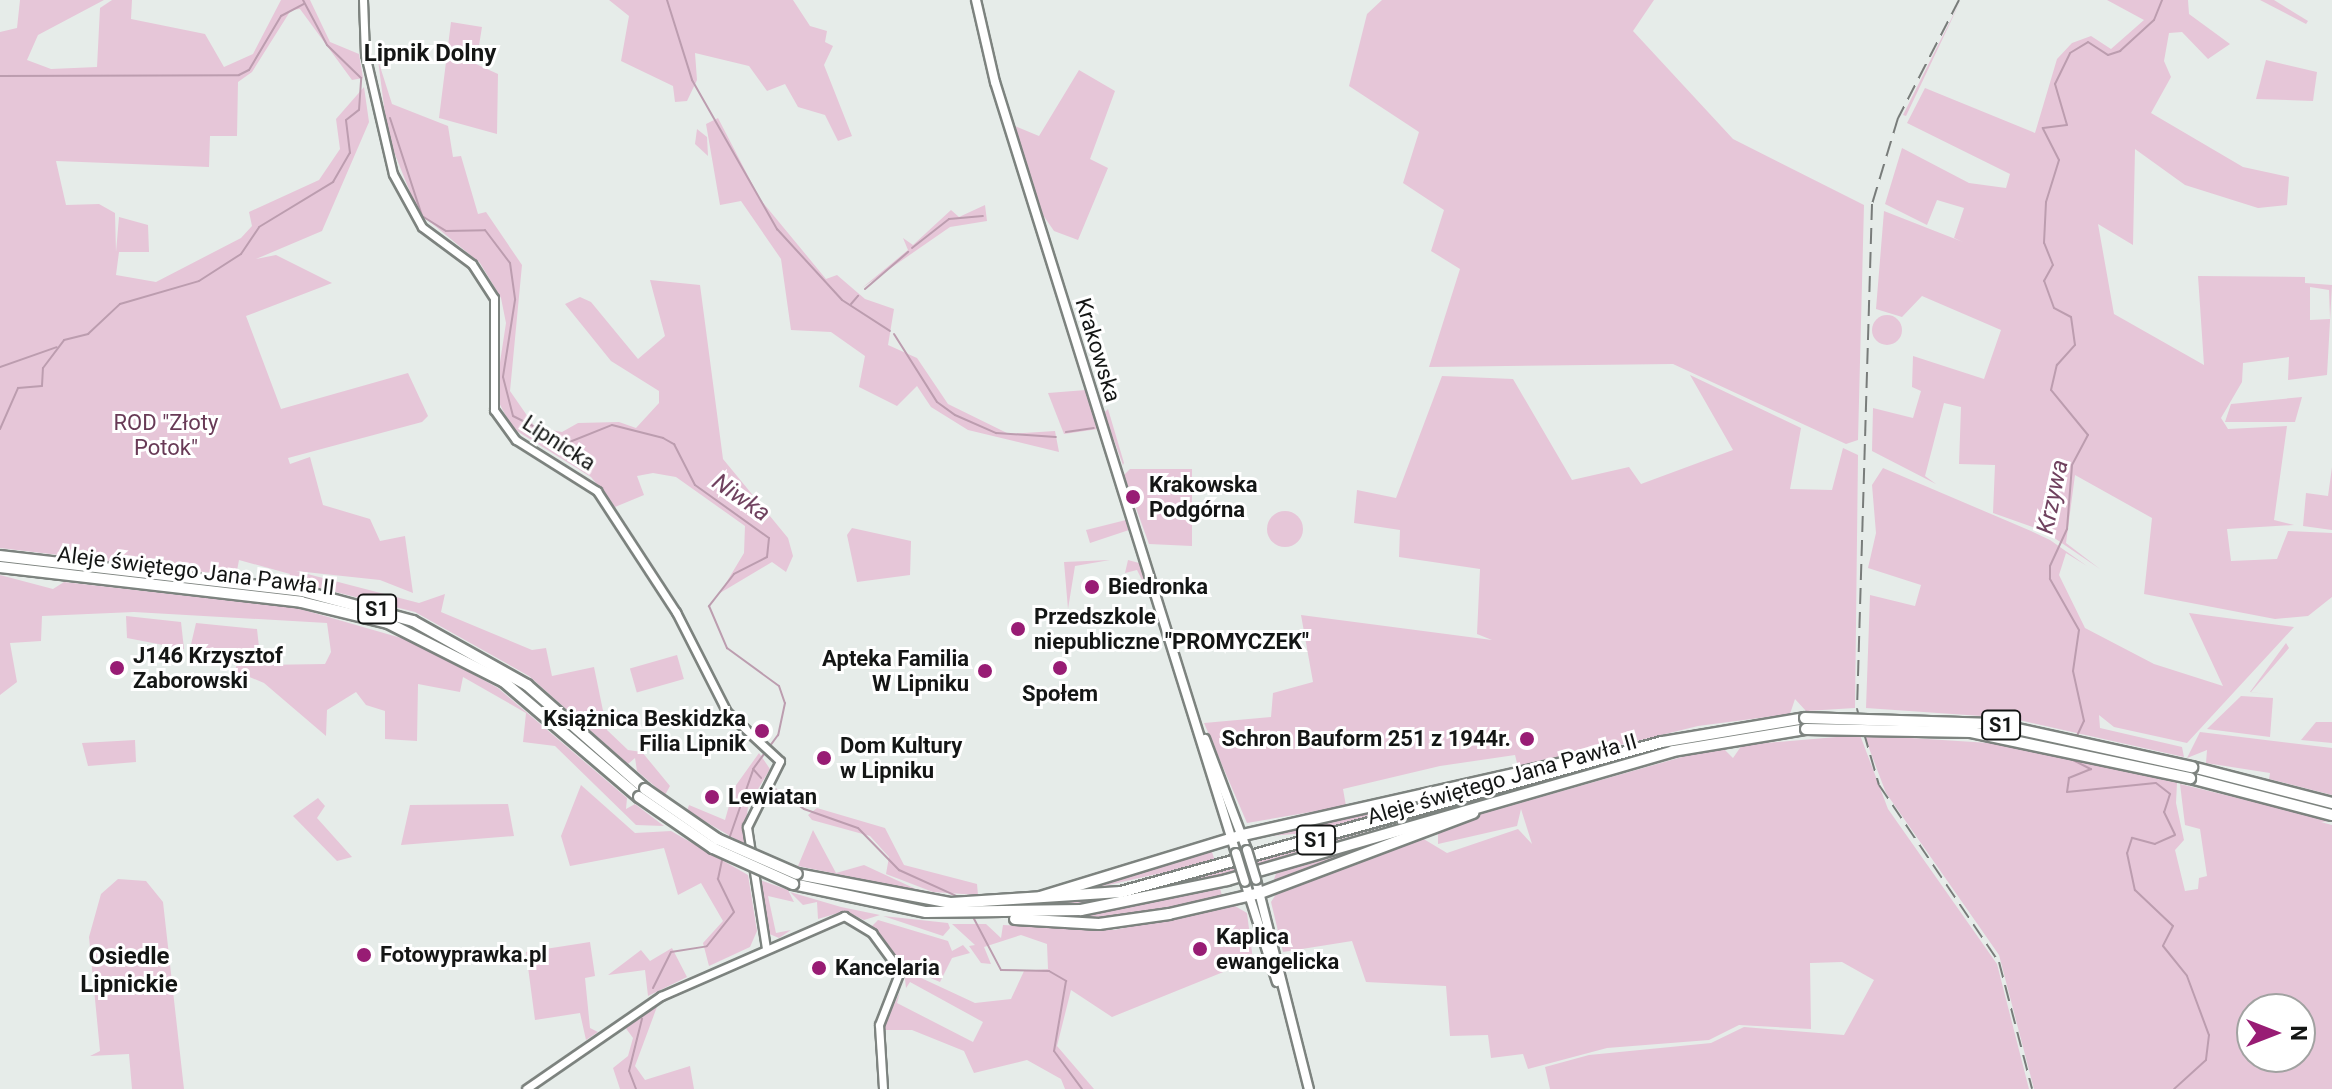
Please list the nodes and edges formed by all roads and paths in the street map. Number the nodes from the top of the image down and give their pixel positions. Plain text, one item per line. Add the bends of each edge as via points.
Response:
1 (363, 0) edge
2 (976, 0) edge
3 (0, 556) edge
4 (0, 567) edge
5 (54, 568) junction
6 (1191, 709) junction
7 (1805, 724) junction
8 (1623, 752) junction
9 (2191, 773) junction
10 (1510, 796) junction
11 (2332, 803) edge
12 (2332, 815) edge
13 (1243, 835) junction
14 (1231, 838) junction
15 (1254, 894) junction
16 (1003, 904) junction
17 (985, 911) junction
18 (766, 949) junction
19 (526, 1089) edge
20 (883, 1089) edge
21 (1309, 1089) edge

1 - 18 street, Lipnicka via 365,54 393,174 416,220 472,264 496,302 489,390 494,410 510,435 603,498 676,612 727,712 776,758 747,827
2 - 6 main road, Krakowska
3 - 5 highway, Aleje świętego Jana Pawła II / S1
4 - 5 highway, Aleje świętego Jana Pawła II / S1
5 - 17 highway, Aleje świętego Jana Pawła II / S1, bridge via 301,602 414,633 521,694 713,848 777,878 859,902
6 - 13 main road, Krakowska
6 - 14 main road, Krakowska
7 - 8 highway, Aleje świętego Jana Pawła II / S1
7 - 9 highway, Aleje świętego Jana Pawła II / S1, bridge via 1994,724
7 - 10 highway, Aleje świętego Jana Pawła II / S1 via 1673,751
8 - 13 highway
8 - 16 highway, Aleje świętego Jana Pawła II / S1 via 1164,883
9 - 11 highway, Aleje świętego Jana Pawła II / S1
9 - 12 highway, Aleje świętego Jana Pawła II / S1
10 - 15 highway
10 - 17 highway, Aleje świętego Jana Pawła II / S1 via 1175,894
13 - 14 highway
13 - 15 main road, Krakowska, bridge via 1256,880
14 - 15 main road, Krakowska, bridge
14 - 16 highway via 1095,885
15 - 17 highway via 1116,923
15 - 21 main road, Krakowska
16 - 17 highway, Aleje świętego Jana Pawła II / S1
18 - 19 street via 661,996
18 - 20 street via 851,917 900,971 879,1025

